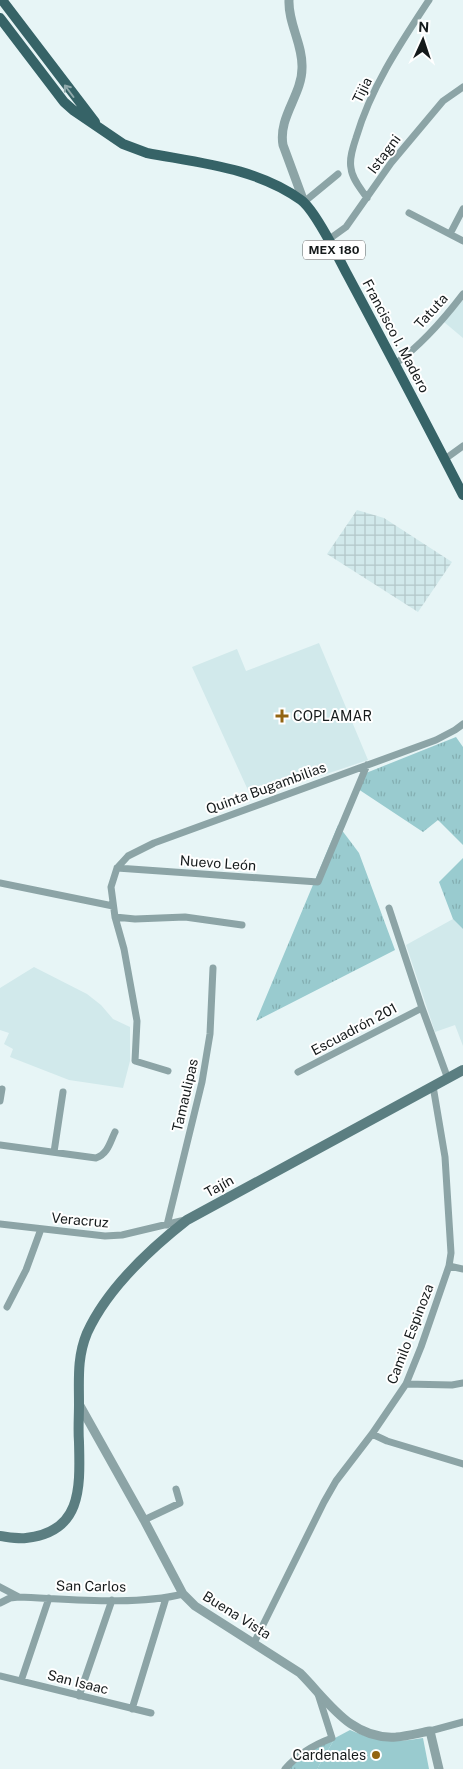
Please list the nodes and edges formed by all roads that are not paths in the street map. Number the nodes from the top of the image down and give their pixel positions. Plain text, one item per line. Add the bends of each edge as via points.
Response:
1 (2, 0) edge
2 (289, 0) edge
3 (429, 0) edge
4 (0, 18) edge
5 (463, 87) edge
6 (100, 129) junction
7 (338, 174) dead end
8 (367, 198) junction
9 (304, 202) junction
10 (463, 209) edge
11 (409, 213) dead end
12 (450, 234) junction
13 (328, 240) junction
14 (463, 241) edge
15 (463, 294) edge
16 (396, 364) junction
17 (463, 446) edge
18 (444, 459) junction
19 (463, 495) edge
20 (463, 724) edge
21 (367, 765) junction
22 (117, 868) junction
23 (0, 883) edge
24 (113, 906) junction
25 (389, 908) dead end
26 (115, 917) junction
27 (242, 925) dead end
28 (213, 968) dead end
29 (422, 1008) junction
30 (463, 1070) edge
31 (168, 1071) dead end
32 (298, 1072) dead end
33 (448, 1078) junction
34 (433, 1086) junction
35 (2, 1089) dead end
36 (63, 1092) dead end
37 (0, 1101) edge
38 (115, 1132) dead end
39 (0, 1145) edge
40 (54, 1152) junction
41 (187, 1220) junction
42 (0, 1224) edge
43 (167, 1224) junction
44 (41, 1229) junction
45 (450, 1266) junction
46 (463, 1269) edge
47 (7, 1307) dead end
48 (463, 1383) edge
49 (406, 1384) junction
50 (79, 1404) junction
51 (372, 1434) junction
52 (463, 1464) edge
53 (176, 1489) dead end
54 (144, 1520) junction
55 (0, 1536) edge
56 (0, 1587) edge
57 (183, 1594) junction
58 (19, 1597) junction
59 (49, 1598) junction
60 (166, 1598) junction
61 (112, 1600) junction
62 (0, 1603) edge
63 (254, 1643) junction
64 (0, 1676) edge
65 (21, 1681) junction
66 (318, 1694) junction
67 (79, 1696) junction
68 (132, 1708) junction
69 (151, 1713) dead end
70 (463, 1722) edge
71 (430, 1731) junction
72 (284, 1769) edge
73 (439, 1769) edge

6 -> 1 main road, MEX 180
2 - 9 street via 290,19 302,55 302,68 301,80 281,136
3 - 8 street, Tijia via 392,56 363,114 350,167
4 - 6 main road, MEX 180 via 64,102
5 - 8 street, Istagni via 444,101 391,163
6 - 9 main road, Francisco I. Madero / MEX 180 via 134,149 256,176
7 - 9 street
8 - 13 street, Istagni via 346,227
9 - 13 main road, Francisco I. Madero / MEX 180
10 - 12 street
11 - 12 street
12 - 14 street
13 - 16 main road, Francisco I. Madero / MEX 180
15 - 16 street, Tatuta
16 - 18 main road, Francisco I. Madero / MEX 180
17 - 18 street
18 - 19 main road, Francisco I. Madero / MEX 180
20 - 21 street, Quinta Bugambilias via 436,740
21 - 22 street, Quinta Bugambilias via 154,843 128,856
21 - 22 street, Nuevo León via 318,882
22 - 24 street via 111,887
23 - 24 street
24 - 26 street
25 - 29 street
26 - 27 street via 185,917
26 - 31 street via 136,1021 135,1060
28 - 43 street, Tamaulipas via 210,1034 202,1082
29 - 32 street, Escuadrón 201
29 - 33 street
30 - 33 main road, Tajín
33 - 34 main road, Tajín
34 - 41 main road, Tajín
34 - 45 street, Camilo Espinoza via 445,1157
35 - 37 street
36 - 40 street
38 - 40 street via 106,1152 96,1158
39 - 40 street
41 - 43 street, Veracruz
41 - 50 main road, Tajín via 150,1251 103,1306 87,1334 80,1358
42 - 44 street, Veracruz
43 - 44 street, Veracruz via 106,1236
44 - 47 street via 26,1270
45 - 46 street
45 - 49 street, Camilo Espinoza
48 - 49 street
49 - 51 street, Camilo Espinoza
50 - 54 street, Buena Vista
50 - 55 main road, Tajín via 80,1484 72,1512 58,1528 40,1536 25,1539
51 - 52 street
51 - 63 street, Camilo Espinoza via 324,1502
53 - 54 street via 180,1503
54 - 57 street, Buena Vista
56 - 58 street
57 - 60 street, San Carlos
57 - 63 street, Buena Vista via 194,1606
58 - 59 street, San Carlos
58 - 62 street, San Carlos
59 - 61 street, San Carlos
59 - 65 street
60 - 61 street, San Carlos
60 - 68 street
61 - 67 street
63 - 66 street, Buena Vista via 300,1673
64 - 65 street, San Isaac
65 - 67 street, San Isaac
66 - 71 street, Buena Vista via 359,1731 395,1737
66 - 72 street via 332,1738 303,1752
67 - 68 street, San Isaac
68 - 69 street, San Isaac
70 - 71 street, Buena Vista
71 - 73 street

